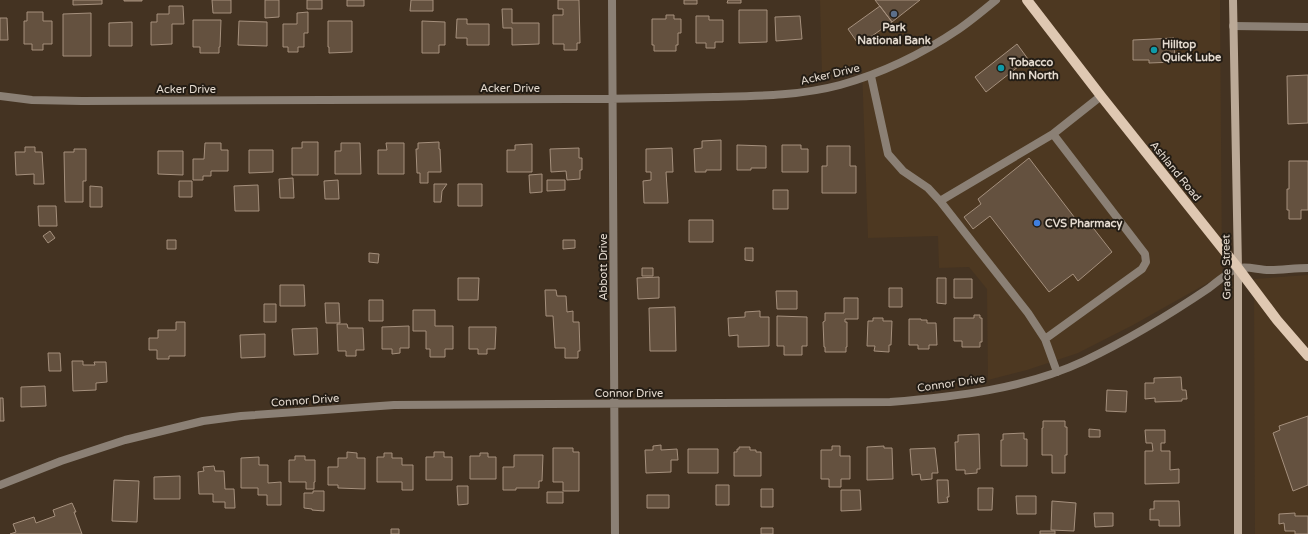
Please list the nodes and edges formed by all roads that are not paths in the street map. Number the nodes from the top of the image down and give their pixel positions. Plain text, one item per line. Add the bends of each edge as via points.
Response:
1 (612, 0) edge
2 (996, 0) edge
3 (1026, 0) edge
4 (1233, 0) edge
5 (1233, 26) junction
6 (1308, 27) edge
7 (871, 76) junction
8 (0, 96) edge
9 (1101, 96) junction
10 (613, 99) junction
11 (1053, 134) junction
12 (940, 201) junction
13 (1238, 268) junction
14 (1308, 268) edge
15 (1045, 339) junction
16 (1308, 356) edge
17 (1057, 372) junction
18 (615, 404) junction
19 (0, 485) edge
20 (615, 534) edge
21 (1238, 534) edge

1 - 10 street, Abbott Drive
2 - 7 street, Acker Drive via 960,28 924,51
3 - 9 main road, Ashland Road
4 - 5 street, Grace Street
5 - 6 street
5 - 13 street, Grace Street
7 - 10 street, Acker Drive via 838,86 781,94
7 - 12 street via 888,154 903,171 928,188
8 - 10 street, Acker Drive via 32,100 82,101
9 - 11 street
9 - 13 main road, Ashland Road
10 - 18 street, Abbott Drive
11 - 12 street
11 - 15 street via 1145,254 1146,262 1142,269
12 - 15 street via 1028,313
13 - 14 street
13 - 16 main road, Ashland Road
13 - 17 street, Connor Drive via 1151,326
13 - 21 street, Grace Street
15 - 17 street
17 - 18 street, Connor Drive via 1007,386 949,396 890,402
18 - 19 street, Connor Drive via 394,405 203,421 125,440
18 - 20 street, Abbott Drive

